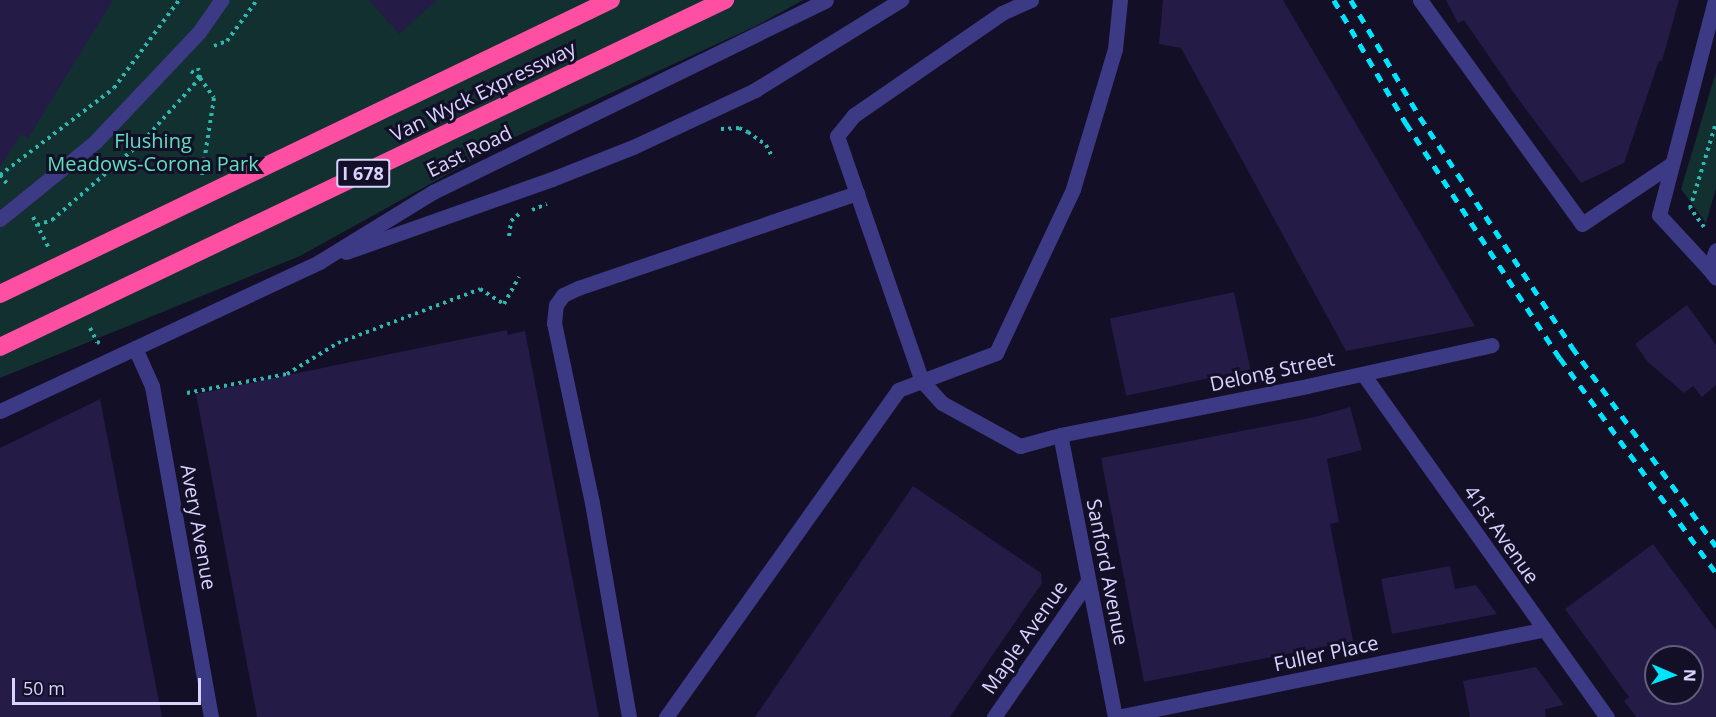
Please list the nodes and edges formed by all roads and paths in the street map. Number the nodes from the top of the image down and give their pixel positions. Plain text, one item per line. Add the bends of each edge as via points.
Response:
1 (179, 0) edge
2 (221, 0) edge
3 (257, 0) edge
4 (611, 0) edge
5 (725, 0) edge
6 (826, 0) edge
7 (901, 0) edge
8 (1030, 0) edge
9 (1120, 0) edge
10 (1420, 0) edge
11 (1715, 0) edge
12 (214, 46) dead end
13 (198, 68) dead end
14 (1716, 123) edge
15 (748, 132) dead end
16 (773, 158) dead end
17 (1670, 165) junction
18 (0, 175) edge
19 (11, 189) dead end
20 (857, 193) junction
21 (552, 200) dead end
22 (0, 219) edge
23 (37, 225) dead end
24 (1704, 227) dead end
25 (509, 236) dead end
26 (1716, 250) edge
27 (319, 262) junction
28 (1713, 274) edge
29 (519, 277) dead end
30 (0, 294) edge
31 (1492, 345) dead end
32 (0, 347) edge
33 (135, 348) junction
34 (1363, 374) junction
35 (922, 381) junction
36 (187, 393) dead end
37 (0, 411) edge
38 (1060, 435) junction
39 (1088, 581) junction
40 (1544, 629) junction
41 (211, 717) edge
42 (629, 717) edge
43 (666, 717) edge
44 (994, 717) edge
45 (1116, 717) edge
46 (1607, 717) edge

1 - 18 path via 114,88
2 - 22 street via 200,32 95,142
3 - 12 path via 227,41
4 - 30 highway, Van Wyck Expressway / I 678, bridge
5 - 32 highway, Van Wyck Expressway / I 678, bridge
6 - 27 street, East Road via 433,192
7 - 27 street via 755,90 633,147
8 - 20 street via 1002,13 854,115 837,136
9 - 35 street via 1115,49 1073,189 996,353
10 - 17 street via 1582,224
11 - 17 street
13 - 23 path via 200,78 143,141 52,220
14 - 24 path via 1689,208
15 - 16 path via 766,145
17 - 28 street via 1659,215
18 - 19 path
20 - 35 street
20 - 42 street via 563,295 556,305 554,323
21 - 25 path via 514,217
26 - 28 street
27 - 33 street, East Road
29 - 36 path via 504,304 480,290 338,343 286,374
31 - 34 street, Delong Street
33 - 37 street, East Road
33 - 41 street, Avery Avenue via 152,386
34 - 38 street, Delong Street
34 - 40 street, 41st Avenue
35 - 38 street, Delong Street via 942,403 1020,446
35 - 43 street via 898,390
38 - 39 street, Sanford Avenue
39 - 44 street, Maple Avenue
39 - 45 street, Sanford Avenue
40 - 45 street, Fuller Place
40 - 46 street, 41st Avenue

